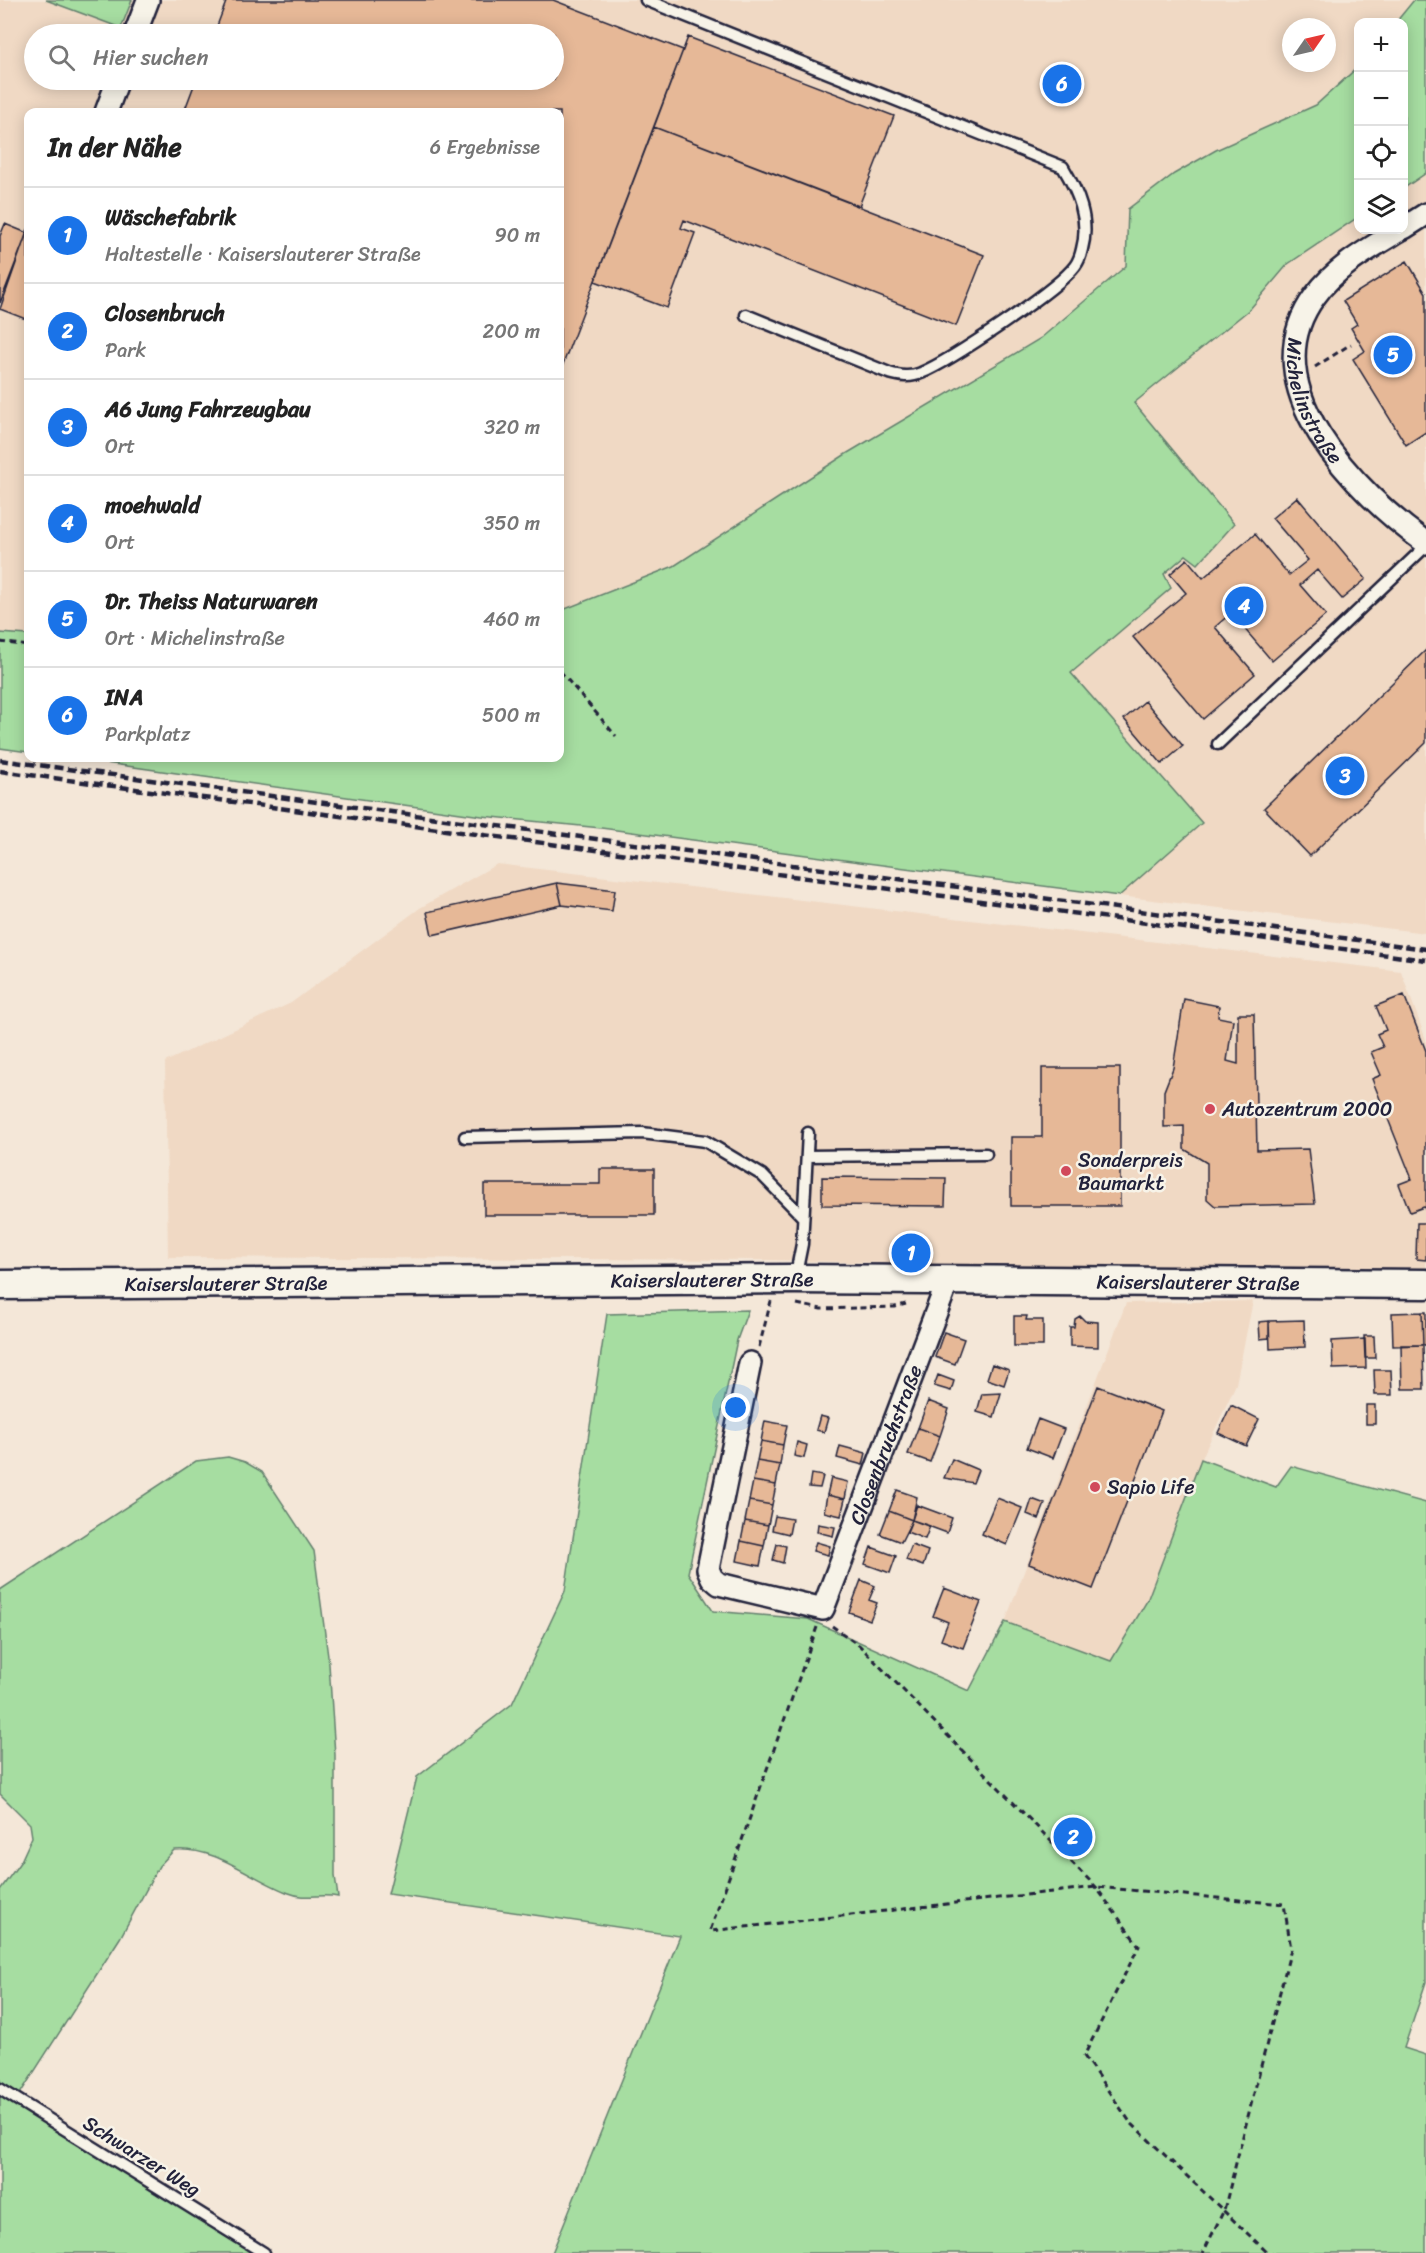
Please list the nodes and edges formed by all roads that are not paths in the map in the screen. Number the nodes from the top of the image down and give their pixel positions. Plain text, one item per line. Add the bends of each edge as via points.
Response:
1 (148, 0) edge
2 (646, 0) edge
3 (139, 24) edge
4 (114, 90) edge
5 (108, 108) edge
6 (1426, 214) edge
7 (1408, 225) edge
8 (1394, 234) edge
9 (746, 315) dead end
10 (1426, 544) edge
11 (1218, 744) dead end
12 (808, 1133) dead end
13 (465, 1137) dead end
14 (986, 1154) dead end
15 (807, 1156) junction
16 (803, 1217) junction
17 (1426, 1284) edge
18 (0, 1285) edge
19 (945, 1290) junction
20 (789, 1294) junction
21 (750, 1363) road end
22 (0, 2089) edge
23 (264, 2253) edge

1 - 3 street
2 - 9 lane via 1064,167 1082,208 1084,235 1075,266 1011,316 919,374 903,377 889,373
4 - 5 street
6 - 7 street, Michelinstraße
8 - 10 street, Michelinstraße via 1349,261 1313,298 1297,337 1297,379 1308,413 1349,475 1374,502
10 - 11 lane
12 - 15 lane
13 - 16 lane via 642,1133 705,1141 762,1174
14 - 15 lane
15 - 16 lane
16 - 20 lane via 802,1244
17 - 19 main road, Kaiserslauterer Straße
18 - 20 main road, Kaiserslauterer Straße
19 - 20 main road, Kaiserslauterer Straße
19 - 21 street, Closenbruchstraße via 822,1613 719,1584 708,1569
22 - 23 lane, Schwarzer Weg

